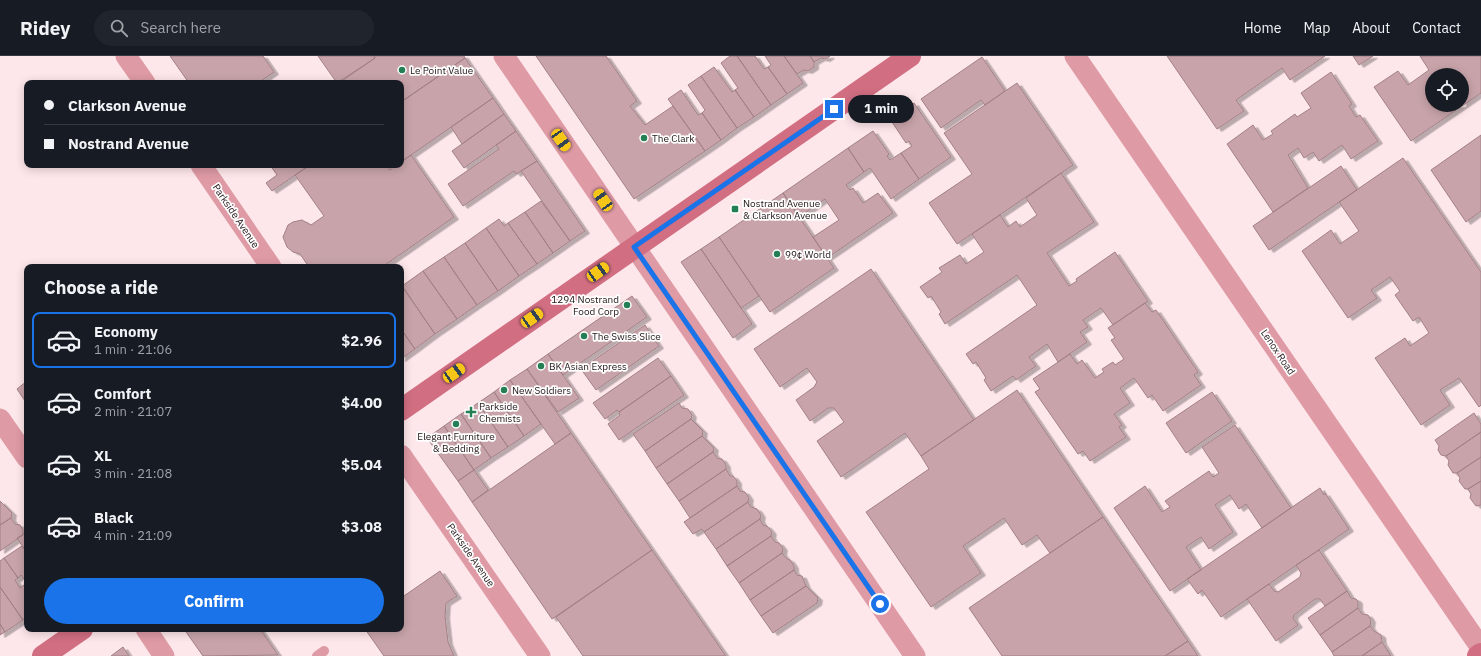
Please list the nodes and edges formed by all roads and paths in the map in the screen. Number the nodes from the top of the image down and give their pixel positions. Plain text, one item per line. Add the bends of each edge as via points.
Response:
1 (126, 56) edge
2 (504, 56) edge
3 (910, 56) edge
4 (1075, 56) edge
5 (142, 80) edge
6 (203, 168) edge
7 (634, 247) junction
8 (269, 264) edge
9 (404, 408) edge
10 (0, 419) edge
11 (24, 454) edge
12 (404, 459) edge
13 (78, 632) edge
14 (148, 632) edge
15 (1481, 648) edge
16 (1481, 654) edge
17 (43, 656) edge
18 (164, 656) edge
19 (540, 656) edge
20 (915, 656) edge
21 (1478, 656) edge

1 - 5 street
2 - 7 street
3 - 7 main road
4 - 15 street, Lenox Road
6 - 8 street, Parkside Avenue
7 - 9 main road
7 - 20 street
10 - 11 street
12 - 19 street, Parkside Avenue
13 - 17 main road
14 - 18 street
16 - 21 main road

